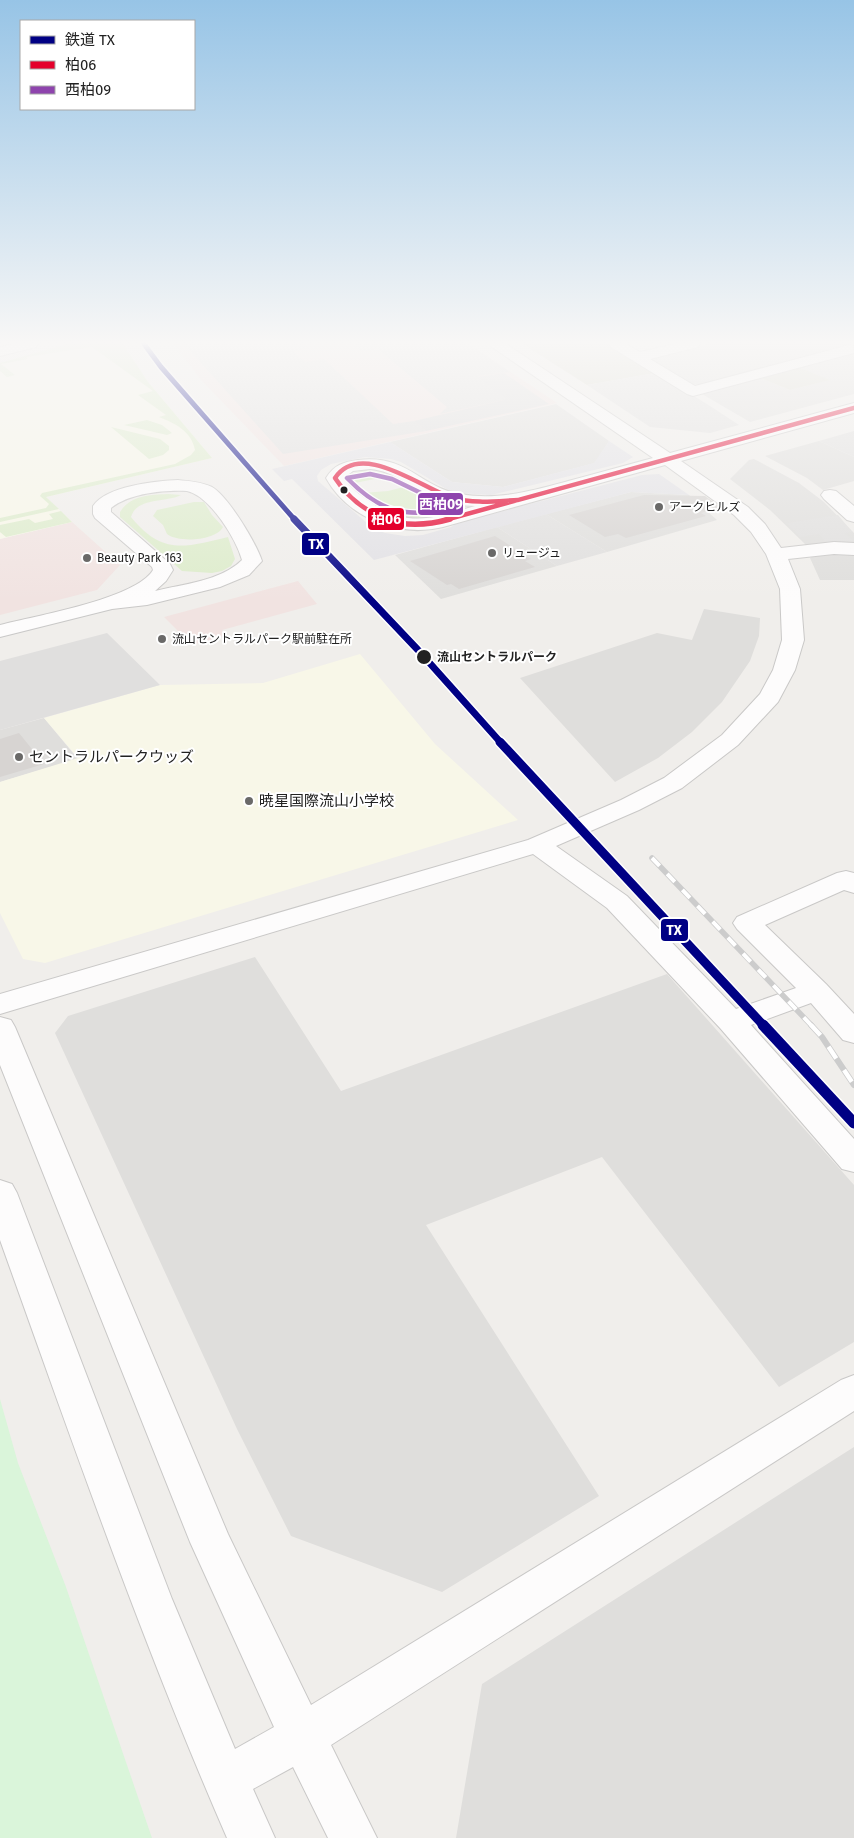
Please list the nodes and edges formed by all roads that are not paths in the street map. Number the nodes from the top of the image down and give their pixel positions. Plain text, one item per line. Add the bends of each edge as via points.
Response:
1 (622, 430) edge
2 (776, 430) edge
3 (667, 460) junction
4 (846, 490) dead end
5 (442, 495) junction
6 (518, 500) junction
7 (854, 516) edge
8 (449, 519) junction
9 (854, 549) edge
10 (776, 554) junction
11 (161, 575) junction
12 (229, 578) junction
13 (112, 602) junction
14 (0, 632) edge
15 (537, 845) junction
16 (854, 885) edge
17 (816, 991) junction
18 (0, 1004) edge
19 (731, 1021) junction
20 (0, 1027) edge
21 (854, 1033) edge
22 (854, 1160) edge
23 (0, 1193) edge
24 (854, 1391) edge
25 (302, 1737) junction
26 (224, 1780) junction
27 (251, 1838) edge
28 (353, 1838) edge

1 - 3 street
2 - 3 street
3 - 6 street
3 - 10 street via 741,512 758,528
4 - 7 street via 830,495
5 - 6 street via 464,500
5 - 8 street
5 - 8 street via 402,471 382,465 346,468 335,478 351,496 390,522 416,524
6 - 8 street
9 - 10 street
10 - 15 street via 790,589 793,640 784,670 770,697 730,740 673,783
11 - 12 street
11 - 12 street via 160,564 102,514 102,506 108,500 165,486 196,488 212,496 237,531 252,562
11 - 13 street via 153,584
12 - 13 street via 147,599
13 - 14 street
15 - 18 street
15 - 19 street via 617,902
16 - 17 street via 846,879 747,923
17 - 19 street
17 - 21 street
19 - 22 street
20 - 25 street via 210,1542
23 - 26 street via 152,1603
24 - 25 street
25 - 26 street
25 - 28 street
26 - 27 street

